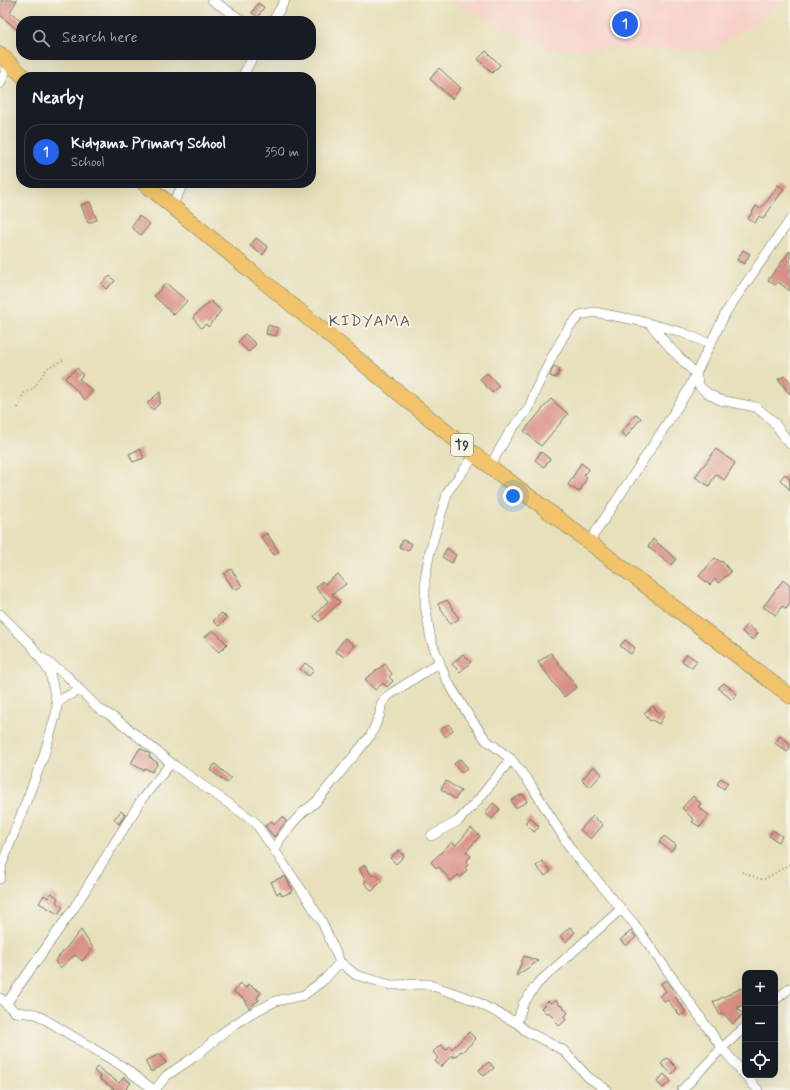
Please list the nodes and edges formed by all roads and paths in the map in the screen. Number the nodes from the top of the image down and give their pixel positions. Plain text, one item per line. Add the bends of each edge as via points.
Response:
1 (212, 0) edge
2 (285, 0) edge
3 (235, 16) edge
4 (276, 16) edge
5 (5, 59) edge
6 (251, 60) edge
7 (19, 72) edge
8 (245, 72) edge
9 (0, 84) edge
10 (150, 188) edge
11 (181, 188) edge
12 (171, 207) junction
13 (790, 220) edge
14 (650, 323) junction
15 (710, 344) junction
16 (65, 359) dead end
17 (696, 374) junction
18 (18, 408) dead end
19 (790, 444) edge
20 (476, 455) junction
21 (490, 466) junction
22 (589, 542) junction
23 (0, 614) edge
24 (38, 656) junction
25 (440, 662) junction
26 (80, 690) junction
27 (790, 696) edge
28 (56, 704) junction
29 (511, 759) junction
30 (171, 763) junction
31 (431, 836) dead end
32 (276, 851) junction
33 (790, 864) edge
34 (742, 872) dead end
35 (0, 879) edge
36 (622, 909) junction
37 (340, 962) junction
38 (790, 988) edge
39 (778, 998) edge
40 (3, 1001) edge
41 (517, 1023) junction
42 (742, 1030) edge
43 (722, 1048) junction
44 (742, 1071) edge
45 (748, 1078) edge
46 (154, 1090) edge
47 (607, 1090) edge
48 (682, 1090) edge
49 (758, 1090) edge

1 - 3 street
2 - 4 street
5 - 7 highway
5 - 9 street
6 - 8 street
10 - 12 highway, T9
11 - 12 street
12 - 20 highway, T9
13 - 15 street via 726,312
14 - 15 street
14 - 17 street
14 - 21 street via 594,312 580,315 569,327 554,353 529,408 509,433
15 - 17 street
16 - 18 path via 47,368 34,388 23,394
17 - 19 street via 699,386 714,397 756,407 773,421
17 - 22 street via 659,436
20 - 21 highway, T9
20 - 25 street via 448,491 430,551 425,578 427,619 431,640
21 - 22 highway, T9
22 - 27 highway, T9
23 - 24 street via 32,646
24 - 26 street via 61,671
24 - 28 street via 50,674
25 - 29 street via 446,679 486,740
25 - 32 street via 389,695 381,704 380,714 371,735 317,801 290,826 280,839
26 - 28 street
26 - 30 street via 98,708 116,719
28 - 35 street via 56,714 43,758 2,864
29 - 31 street via 458,821
29 - 36 street via 531,785 572,851
30 - 32 street via 255,822
30 - 40 street via 142,799 74,908
32 - 37 street via 322,922
33 - 34 path via 763,880
36 - 41 street via 537,984 523,1004
36 - 43 street via 684,991
37 - 41 street via 356,975 391,985 427,984 471,999
37 - 46 street via 304,995 276,1002 250,1014 225,1031 197,1055 166,1076
38 - 39 street
40 - 46 street via 15,1012 36,1014 122,1066
41 - 47 street via 526,1031 563,1050 588,1077
42 - 43 street
43 - 44 street
43 - 48 street
45 - 49 street

